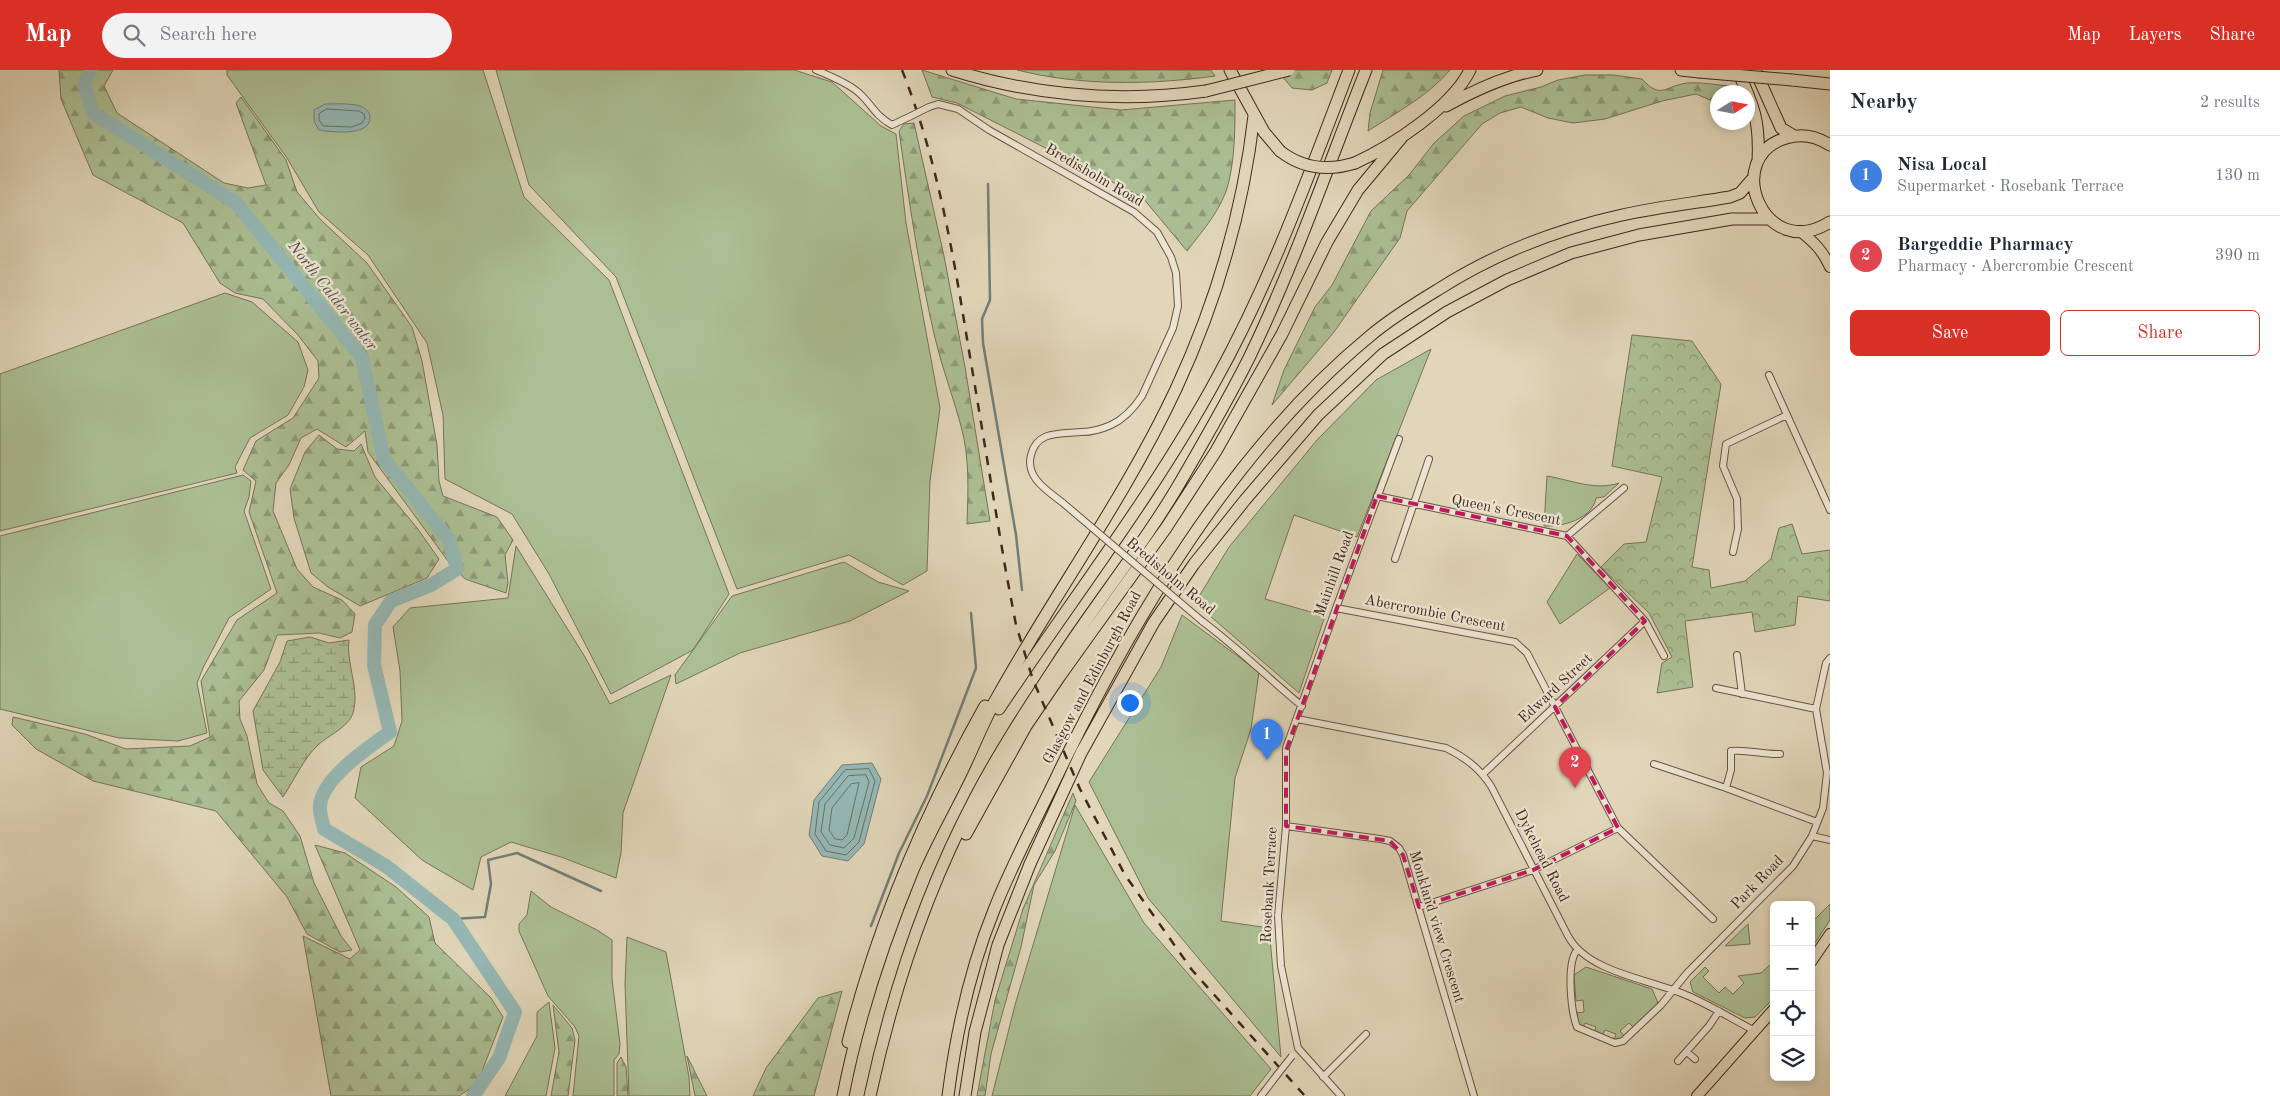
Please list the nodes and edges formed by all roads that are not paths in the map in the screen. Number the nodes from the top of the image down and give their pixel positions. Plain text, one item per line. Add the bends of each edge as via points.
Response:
1 (816, 70) edge
2 (952, 70) edge
3 (1224, 70) edge
4 (1230, 70) edge
5 (1289, 70) edge
6 (1349, 70) edge
7 (1366, 70) edge
8 (1470, 70) edge
9 (1537, 70) edge
10 (1681, 70) edge
11 (1737, 70) edge
12 (1755, 70) edge
13 (1830, 84) edge
14 (1241, 92) junction
15 (1431, 114) junction
16 (1254, 116) junction
17 (1403, 136) junction
18 (1794, 136) junction
19 (1830, 145) edge
20 (1758, 163) junction
21 (1754, 177) junction
22 (1769, 219) junction
23 (1830, 222) edge
24 (1800, 231) junction
25 (1830, 267) edge
26 (1305, 286) junction
27 (1769, 375) dead end
28 (1787, 415) junction
29 (1400, 439) dead end
30 (1429, 459) dead end
31 (1624, 488) dead end
32 (1377, 496) junction
33 (1414, 505) junction
34 (1830, 510) edge
35 (1105, 517) junction
36 (1567, 536) junction
37 (1732, 552) dead end
38 (1396, 559) dead end
39 (1118, 576) junction
40 (1336, 608) junction
41 (1645, 621) junction
42 (1737, 655) dead end
43 (1664, 656) dead end
44 (1830, 658) edge
45 (1716, 688) dead end
46 (1742, 694) junction
47 (1302, 706) junction
48 (1555, 707) junction
49 (1816, 709) junction
50 (1297, 719) junction
51 (1780, 754) dead end
52 (1654, 764) dead end
53 (962, 770) junction
54 (1829, 773) edge
55 (1483, 774) junction
56 (1726, 788) junction
57 (1817, 822) junction
58 (1286, 826) junction
59 (1618, 828) junction
60 (1812, 836) junction
61 (1830, 840) edge
62 (1533, 870) junction
63 (1419, 907) junction
64 (1713, 919) dead end
65 (1830, 934) edge
66 (914, 941) junction
67 (1577, 950) junction
68 (1815, 956) edge
69 (1673, 989) junction
70 (1719, 1012) junction
71 (1770, 1014) edge
72 (1755, 1031) junction
73 (1366, 1034) dead end
74 (1298, 1048) junction
75 (1686, 1052) junction
76 (1695, 1059) dead end
77 (1678, 1062) dead end
78 (1323, 1077) junction
79 (838, 1096) edge
80 (843, 1096) edge
81 (870, 1096) edge
82 (948, 1096) edge
83 (965, 1096) edge
84 (1261, 1096) edge
85 (1341, 1096) edge
86 (1474, 1096) edge
87 (1697, 1096) edge

1 - 47 street, Bredisholm Road, bridge via 850,86 876,114 892,125 938,104 958,109 1134,212 1157,232 1171,258 1179,294 1176,318 1139,401 1110,426 1048,435 1034,448 1030,462 1033,475 1036,481
2 - 5 highway, bridge via 1011,86 1075,95 1136,97 1206,91
3 - 14 highway
4 - 14 highway
6 - 53 highway via 1282,244 1216,380 1156,480 1004,701
7 - 39 highway via 1303,232 1249,358 1183,478
8 - 15 highway via 1454,92
9 - 15 highway via 1517,74 1472,92
10 - 13 highway, bridge
11 - 20 highway via 1757,115 1760,138
12 - 18 highway via 1781,128
14 - 16 highway
15 - 17 highway
16 - 17 highway, bridge via 1280,151 1297,162 1314,167 1335,168 1355,163
16 - 35 highway via 1231,238 1211,303 1176,390
17 - 26 highway via 1358,190
18 - 19 highway via 1808,136
18 - 20 highway via 1772,146
20 - 21 highway
21 - 22 highway via 1759,207
21 - 82 highway, Glasgow and Edinburgh Road via 1740,193 1730,197 1622,215 1560,231 1503,255 1440,287 1371,335 1298,403 1230,486 1179,558 1141,615 1085,718 994,910 965,1003
22 - 24 highway via 1778,226
22 - 83 highway, Glasgow and Edinburgh Road via 1732,218 1639,235 1571,253 1507,280 1447,312 1383,354 1318,415 1194,564 1154,622 1081,753 1033,856 998,945 975,1032
23 - 24 highway
24 - 25 main road via 1817,244
26 - 39 highway via 1188,483
26 - 66 highway via 1282,334 1197,481 1060,676 1007,758
27 - 28 street
28 - 34 street
28 - 37 street via 1726,444 1723,466 1737,499 1738,529
29 - 32 street, Mainhill Road
30 - 33 street
31 - 36 street
32 - 33 street, Queen's Crescent
32 - 40 street, Mainhill Road
33 - 36 street, Queen's Crescent
33 - 38 street
35 - 53 highway via 994,703
35 - 79 highway via 1018,648 932,805 870,960
36 - 41 street, Queen's Crescent
39 - 66 highway via 1058,662 975,798 946,858
40 - 47 street, Mainhill Road
40 - 48 street, Abercrombie Crescent via 1515,642 1527,653
41 - 43 street, Queen's Crescent
41 - 48 street, Edward Street
42 - 46 street
44 - 49 street, Park Road via 1826,663
45 - 46 street
46 - 49 street
47 - 50 street, Mainhill Road
48 - 55 street, Edward Street
48 - 59 street, Abercrombie Crescent
49 - 54 street, Park Road
50 - 55 street, Dykehead Road via 1446,748 1468,760
50 - 58 street, Rosebank Terrace via 1286,748
51 - 56 street via 1731,751 1732,770
52 - 56 street
53 - 80 highway via 914,868 891,926 868,998
54 - 57 street, Park Road
55 - 62 street, Dykehead Road
56 - 57 street
57 - 60 street, Park Road
58 - 63 street, Monkland view Crescent via 1390,841 1403,855
58 - 74 street, Rosebank Terrace via 1278,938
59 - 62 street
59 - 64 street, Abercrombie Crescent
60 - 61 street
60 - 69 street, Park Road via 1793,866
62 - 63 street
62 - 67 street, Dykehead Road
63 - 86 street, Monkland view Crescent
65 - 68 main road
66 - 81 highway
67 - 69 street, Dykehead Road via 1595,962
67 - 69 street, Park Road via 1571,970 1574,1019 1583,1031 1615,1043 1623,1041
69 - 70 street, Dykehead Road
70 - 72 street, Dykehead Road
70 - 75 street
71 - 72 main road
72 - 87 main road
73 - 78 street
74 - 78 street, Rosebank Terrace
74 - 84 street, bridge
75 - 76 street
75 - 77 street
78 - 85 street, Rosebank Terrace

